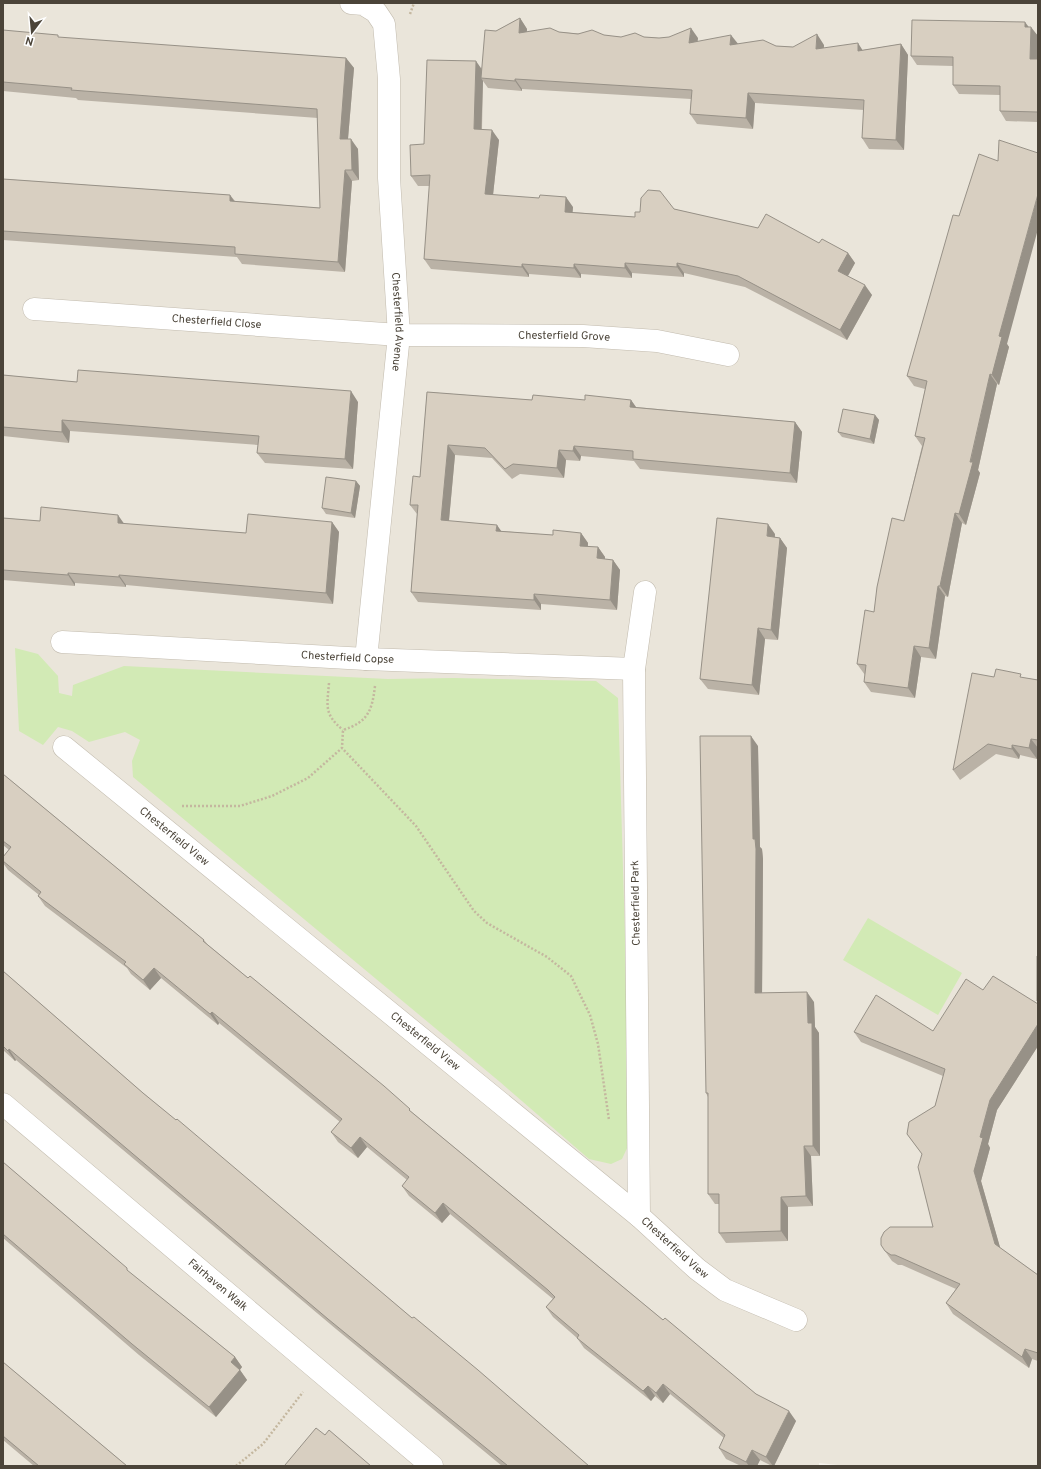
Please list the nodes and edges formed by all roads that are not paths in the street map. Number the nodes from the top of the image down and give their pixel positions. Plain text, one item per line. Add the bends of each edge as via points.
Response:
1 (351, 3) edge
2 (34, 309) dead end
3 (399, 335) junction
4 (728, 355) dead end
5 (645, 592) dead end
6 (62, 642) dead end
7 (372, 659) junction
8 (634, 669) junction
9 (64, 747) dead end
10 (3, 1104) edge
11 (639, 1216) junction
12 (796, 1320) dead end
13 (432, 1466) edge

1 - 3 street, Chesterfield Avenue via 362,4 376,12 384,24 389,79 389,178
2 - 3 street, Chesterfield Close
3 - 4 street, Chesterfield Grove via 582,336 657,341
3 - 7 street, Chesterfield Avenue
5 - 8 street, Chesterfield Park
6 - 7 street, Chesterfield Copse
7 - 8 street, Chesterfield Copse
8 - 11 street, Chesterfield Park
9 - 11 street, Chesterfield View
10 - 13 street, Fairhaven Walk
11 - 12 street, Chesterfield View via 697,1269 725,1290

